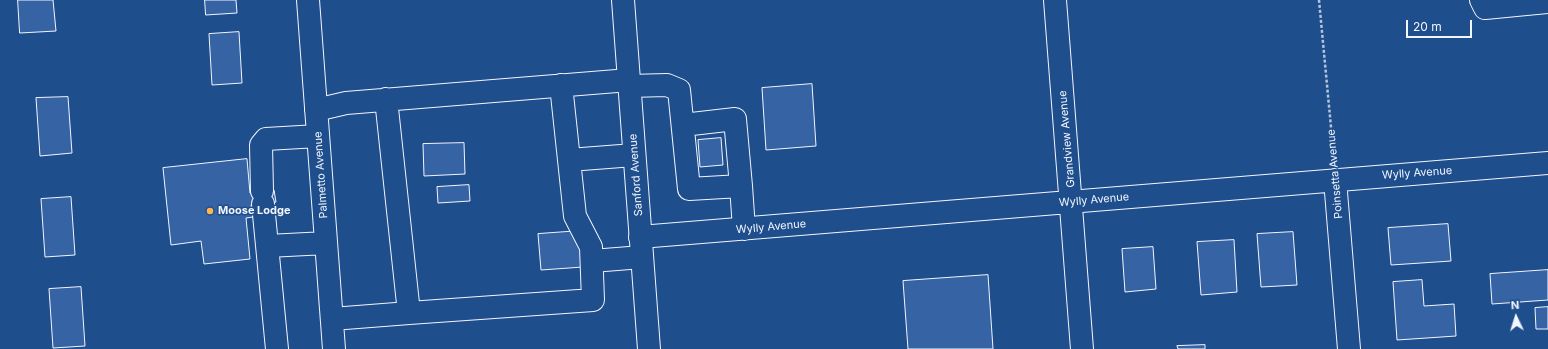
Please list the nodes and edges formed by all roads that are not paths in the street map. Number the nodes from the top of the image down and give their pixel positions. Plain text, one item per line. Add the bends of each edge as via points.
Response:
1 (308, 0) edge
2 (623, 0) edge
3 (1055, 0) edge
4 (1481, 0) edge
5 (1548, 2) edge
6 (629, 83) junction
7 (561, 85) junction
8 (386, 99) junction
9 (316, 110) junction
10 (683, 126) junction
11 (318, 136) junction
12 (634, 155) junction
13 (569, 160) junction
14 (1548, 163) edge
15 (1335, 180) junction
16 (741, 186) junction
17 (1072, 202) junction
18 (744, 229) junction
19 (326, 243) junction
20 (268, 246) junction
21 (641, 247) junction
22 (592, 261) junction
23 (409, 313) junction
24 (332, 319) junction
25 (277, 349) edge
26 (334, 349) edge
27 (649, 349) edge
28 (1082, 349) edge
29 (1349, 349) edge

1 - 9 street, Palmetto Avenue
2 - 6 street, Sanford Avenue
3 - 17 street, Grandview Avenue
4 - 5 street via 1485,8
6 - 7 street
6 - 10 street via 667,85 679,90
6 - 12 street, Sanford Avenue
7 - 8 street
7 - 13 street
8 - 9 street via 346,103
8 - 23 street
9 - 11 street, Palmetto Avenue
10 - 16 street via 689,189
10 - 16 street via 735,119
11 - 19 street, Palmetto Avenue
11 - 20 street via 266,139 262,145 262,198
12 - 13 street
12 - 21 street, Sanford Avenue
13 - 22 street via 575,216 591,247
14 - 15 street, Wylly Avenue
15 - 17 street, Wylly Avenue
15 - 29 street, Poinsetta Avenue
16 - 18 street
17 - 18 street, Wylly Avenue
17 - 28 street, Grandview Avenue
18 - 21 street, Wylly Avenue
19 - 20 street
19 - 24 street, Palmetto Avenue
20 - 25 street
21 - 22 street, Wylly Avenue
21 - 27 street, Sanford Avenue
22 - 23 street via 593,300
23 - 24 street
24 - 26 street, Palmetto Avenue

